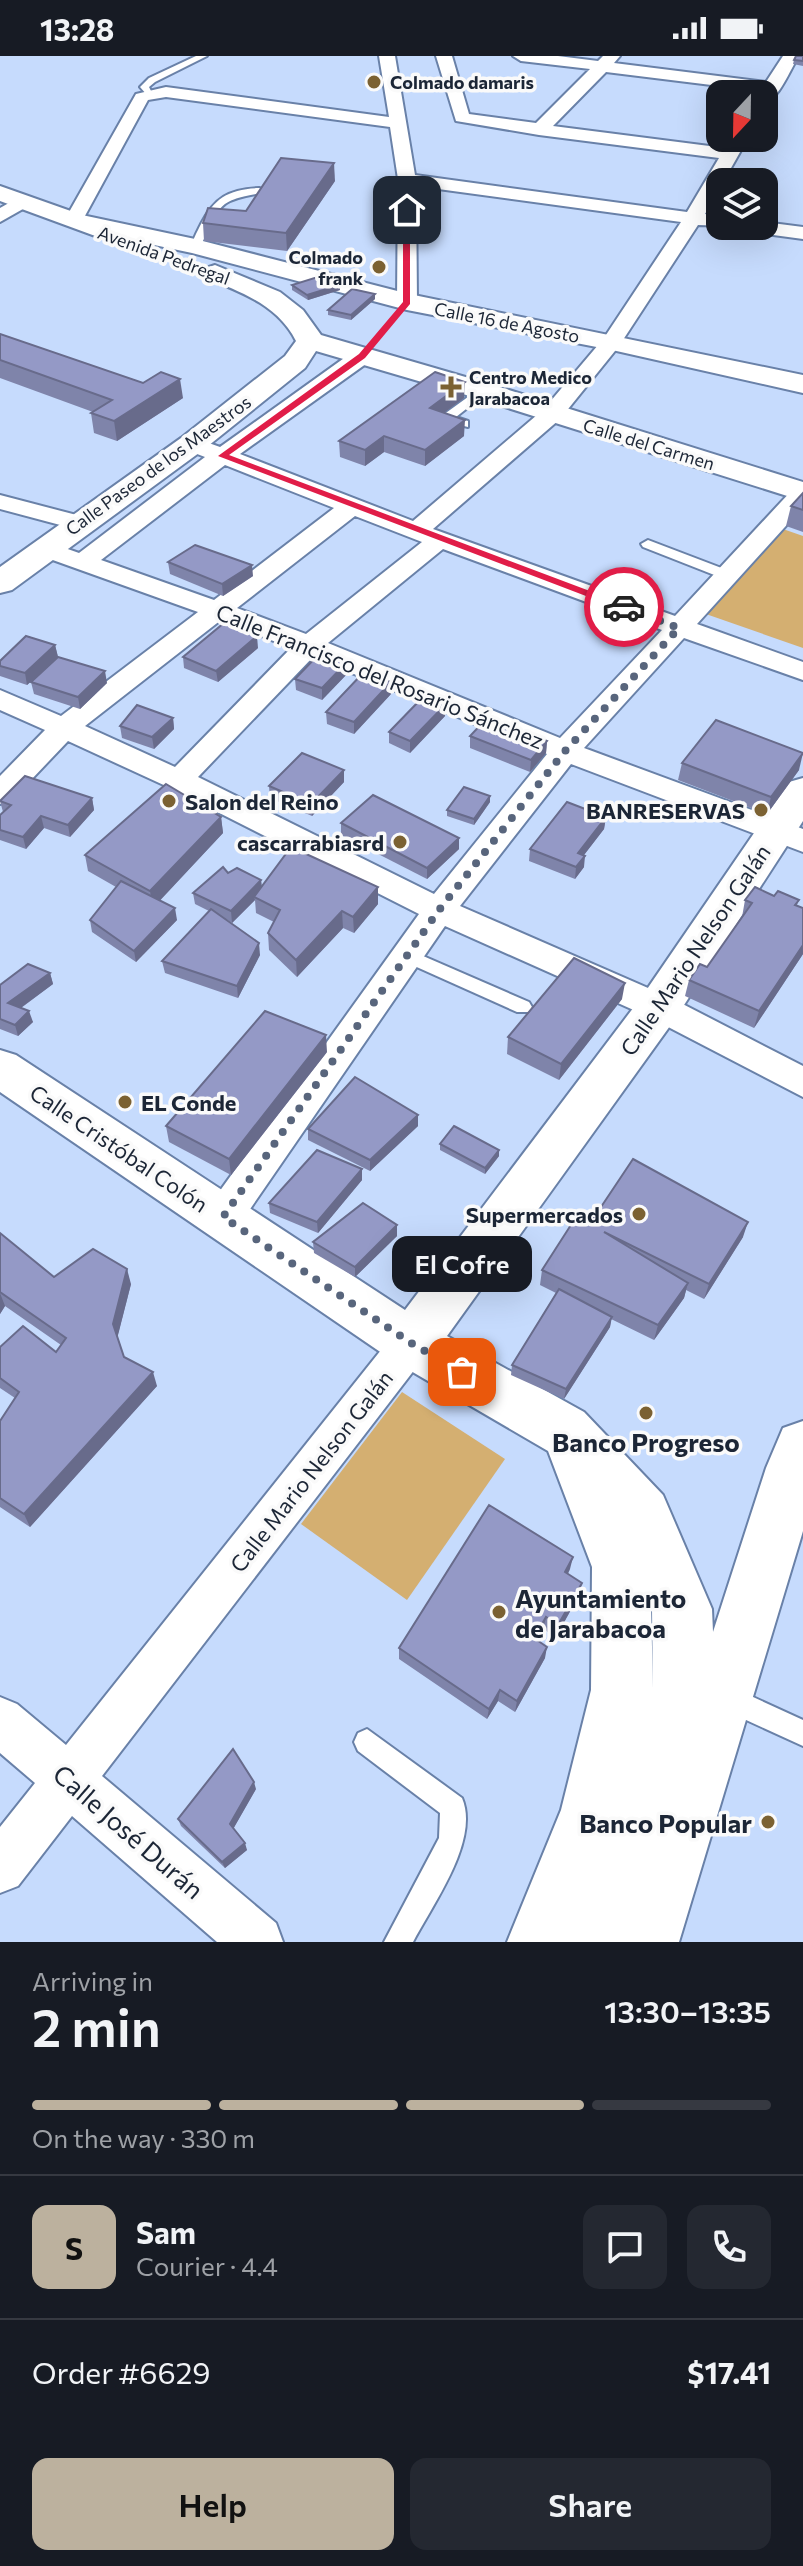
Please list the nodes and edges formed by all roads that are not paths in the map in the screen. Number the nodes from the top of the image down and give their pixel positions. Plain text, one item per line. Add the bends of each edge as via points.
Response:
1 (202, 56) edge
2 (387, 56) edge
3 (444, 56) edge
4 (521, 56) edge
5 (791, 56) edge
6 (608, 61) edge
7 (776, 80) edge
8 (706, 81) edge
9 (150, 93) junction
10 (395, 123) junction
11 (539, 130) junction
12 (706, 144) edge
13 (732, 152) edge
14 (407, 179) junction
15 (259, 191) edge
16 (12, 197) edge
17 (0, 216) edge
18 (693, 218) junction
19 (706, 220) edge
20 (73, 221) junction
21 (778, 230) edge
22 (803, 233) edge
23 (195, 246) junction
24 (407, 302) junction
25 (377, 338) junction
26 (310, 341) junction
27 (612, 342) junction
28 (803, 384) edge
29 (483, 391) junction
30 (552, 414) junction
31 (464, 424) edge
32 (192, 444) junction
33 (222, 456) junction
34 (803, 493) edge
35 (0, 502) edge
36 (351, 507) junction
37 (79, 523) junction
38 (427, 536) junction
39 (648, 544) dead end
40 (45, 549) junction
41 (83, 562) junction
42 (727, 575) junction
43 (0, 583) edge
44 (218, 611) junction
45 (679, 628) junction
46 (308, 646) junction
47 (803, 672) edge
48 (0, 699) edge
49 (64, 728) junction
50 (565, 751) junction
51 (179, 780) junction
52 (803, 791) edge
53 (0, 794) edge
54 (790, 836) edge
55 (439, 910) junction
56 (407, 955) junction
57 (523, 1007) dead end
58 (659, 1007) junction
59 (0, 1068) edge
60 (803, 1083) edge
61 (223, 1217) junction
62 (411, 1343) junction
63 (565, 1430) junction
64 (800, 1463) edge
65 (622, 1690) junction
66 (703, 1691) junction
67 (0, 1721) edge
68 (803, 1733) edge
69 (367, 1742) dead end
70 (71, 1779) junction
71 (0, 1868) edge
72 (257, 1942) edge
73 (398, 1942) edge
74 (541, 1942) edge
75 (605, 1942) edge
76 (645, 1942) edge

1 - 9 lane via 147,83 144,87
2 - 10 street
3 - 11 street via 462,117
4 - 6 street
5 - 7 street
6 - 8 street
6 - 11 street
9 - 10 street
9 - 20 street via 142,97
10 - 14 street
11 - 12 street
13 - 18 street
14 - 18 street
14 - 24 street
15 - 23 lane via 238,191 219,200
16 - 17 street
16 - 20 street, Avenida Pedregal
18 - 19 street
18 - 27 street
20 - 23 street, Calle 16 de Agosto
20 - 26 street, Avenida Pedregal via 237,281 302,321
21 - 22 street
23 - 24 street, Calle 16 de Agosto
24 - 25 street
24 - 27 street, Calle 16 de Agosto
25 - 26 street, Calle del Carmen
25 - 29 street, Calle del Carmen
25 - 33 street
26 - 32 street, Calle Paseo de los Maestros via 295,362
27 - 28 street, Calle 16 de Agosto
27 - 30 street
29 - 30 street, Calle del Carmen
29 - 31 lane via 447,418
30 - 34 street, Calle del Carmen
30 - 38 street
32 - 33 street
32 - 37 street, Calle Paseo de los Maestros
33 - 36 street
33 - 41 street
34 - 42 street
35 - 37 street
36 - 38 street
36 - 44 street
37 - 40 street, Calle Paseo de los Maestros
38 - 45 street
38 - 46 street
39 - 42 lane
40 - 41 street, Calle Francisco del Rosario Sánchez
40 - 43 street, Calle Paseo de los Maestros
41 - 44 street, Calle Francisco del Rosario Sánchez
42 - 45 street
44 - 46 street, Calle Francisco del Rosario Sánchez
44 - 49 street
45 - 47 street
45 - 50 street
46 - 50 street, Calle Francisco del Rosario Sánchez
46 - 51 street
48 - 49 street
49 - 51 street
49 - 53 street
50 - 54 street, Calle Francisco del Rosario Sánchez
50 - 55 street
51 - 55 street
52 - 54 street, Calle Mario Nelson Galán
54 - 58 street, Calle Mario Nelson Galán
55 - 56 street
55 - 58 street
56 - 57 lane
56 - 61 street
58 - 60 street
58 - 62 street, Calle Mario Nelson Galán
59 - 61 street, Calle Cristóbal Colón
61 - 62 street, Calle Cristóbal Colón
62 - 63 street, Calle Cristóbal Colón
62 - 70 street, Calle Mario Nelson Galán
63 - 65 street via 621,1567
63 - 66 street, Calle Cristóbal Colón via 643,1515 682,1609
64 - 66 street
65 - 66 lane
65 - 74 street via 593,1810
66 - 68 lane
66 - 75 street via 664,1779 637,1872
66 - 76 street
67 - 70 street, Calle José Durán
69 - 73 lane via 453,1807 452,1840
70 - 71 street, Calle Mario Nelson Galán
70 - 72 street, Calle José Durán

